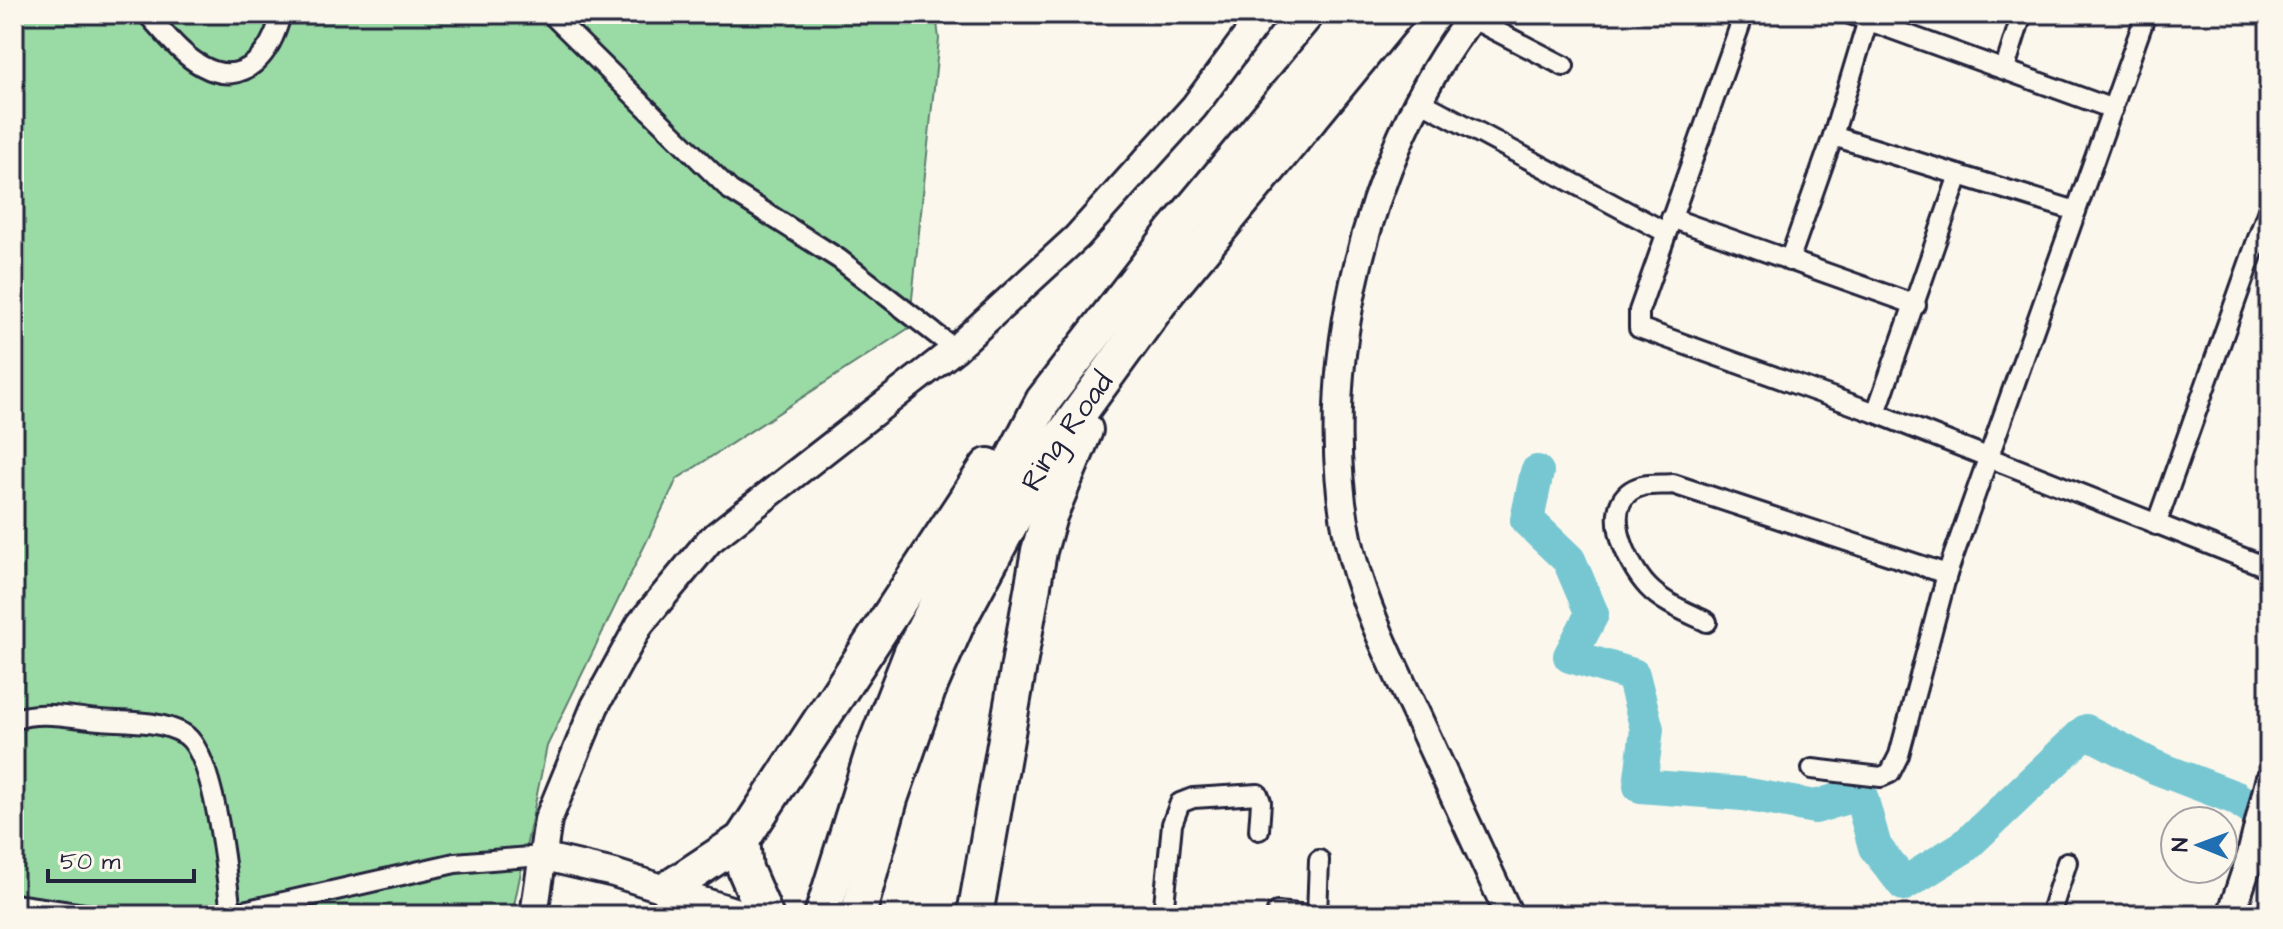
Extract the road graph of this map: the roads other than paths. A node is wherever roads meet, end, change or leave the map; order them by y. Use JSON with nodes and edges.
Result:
{"nodes":[{"id":1,"x":147,"y":14,"type":"edge"},
{"id":2,"x":281,"y":14,"type":"edge"},
{"id":3,"x":551,"y":14,"type":"edge"},
{"id":4,"x":1263,"y":14,"type":"edge"},
{"id":5,"x":1354,"y":14,"type":"edge"},
{"id":6,"x":1396,"y":14,"type":"edge"},
{"id":7,"x":1743,"y":14,"type":"edge"},
{"id":8,"x":1850,"y":14,"type":"edge"},
{"id":9,"x":2022,"y":14,"type":"edge"},
{"id":10,"x":2146,"y":14,"type":"edge"},
{"id":11,"x":1472,"y":16,"type":"edge"},
{"id":12,"x":1868,"y":20,"type":"junction"},
{"id":13,"x":1564,"y":66,"type":"dead end"},
{"id":14,"x":2005,"y":68,"type":"junction"},
{"id":15,"x":1418,"y":100,"type":"junction"},
{"id":16,"x":2113,"y":109,"type":"junction"},
{"id":17,"x":1833,"y":136,"type":"junction"},
{"id":18,"x":1959,"y":175,"type":"junction"},
{"id":19,"x":2269,"y":207,"type":"edge"},
{"id":20,"x":2076,"y":211,"type":"junction"},
{"id":21,"x":1668,"y":225,"type":"junction"},
{"id":22,"x":1789,"y":261,"type":"junction"},
{"id":23,"x":1916,"y":305,"type":"junction"},
{"id":24,"x":955,"y":349,"type":"junction"},
{"id":25,"x":1124,"y":355,"type":"junction"},
{"id":26,"x":1043,"y":401,"type":"junction"},
{"id":27,"x":1876,"y":413,"type":"junction"},
{"id":28,"x":1989,"y":457,"type":"junction"},
{"id":29,"x":2156,"y":525,"type":"junction"},
{"id":30,"x":2269,"y":568,"type":"edge"},
{"id":31,"x":1947,"y":574,"type":"junction"},
{"id":32,"x":1707,"y":622,"type":"dead end"},
{"id":33,"x":14,"y":720,"type":"edge"},
{"id":34,"x":1812,"y":769,"type":"dead end"},
{"id":35,"x":2268,"y":783,"type":"edge"},
{"id":36,"x":1259,"y":830,"type":"dead end"},
{"id":37,"x":742,"y":840,"type":"junction"},
{"id":38,"x":541,"y":856,"type":"junction"},
{"id":39,"x":1319,"y":860,"type":"dead end"},
{"id":40,"x":2067,"y":862,"type":"dead end"},
{"id":41,"x":676,"y":902,"type":"edge"},
{"id":42,"x":14,"y":904,"type":"edge"},
{"id":43,"x":1277,"y":912,"type":"dead end"},
{"id":44,"x":230,"y":914,"type":"edge"},
{"id":45,"x":91,"y":915,"type":"edge"},
{"id":46,"x":534,"y":915,"type":"edge"},
{"id":47,"x":746,"y":915,"type":"edge"},
{"id":48,"x":765,"y":915,"type":"edge"},
{"id":49,"x":822,"y":915,"type":"edge"},
{"id":50,"x":858,"y":915,"type":"edge"},
{"id":51,"x":975,"y":915,"type":"edge"},
{"id":52,"x":1163,"y":915,"type":"edge"},
{"id":53,"x":1310,"y":915,"type":"edge"},
{"id":54,"x":1317,"y":915,"type":"edge"},
{"id":55,"x":1509,"y":915,"type":"edge"},
{"id":56,"x":2050,"y":915,"type":"edge"},
{"id":57,"x":2231,"y":915,"type":"edge"}],
"edges":[{"from":1,"to":2,"type":"street"},
{"from":3,"to":24,"type":"street"},
{"from":4,"to":24,"type":"street"},
{"from":5,"to":26,"type":"highway","name":"Ring Road"},
{"from":6,"to":25,"type":"highway","name":"Ring Road"},
{"from":7,"to":21,"type":"street"},
{"from":8,"to":12,"type":"street"},
{"from":9,"to":14,"type":"street"},
{"from":10,"to":16,"type":"street"},
{"from":11,"to":13,"type":"street"},
{"from":11,"to":15,"type":"street"},
{"from":12,"to":14,"type":"street"},
{"from":12,"to":17,"type":"street"},
{"from":14,"to":16,"type":"street"},
{"from":15,"to":21,"type":"street"},
{"from":15,"to":55,"type":"street"},
{"from":16,"to":20,"type":"street"},
{"from":17,"to":18,"type":"street"},
{"from":17,"to":22,"type":"street"},
{"from":18,"to":20,"type":"street"},
{"from":18,"to":23,"type":"street"},
{"from":19,"to":29,"type":"street"},
{"from":20,"to":28,"type":"street"},
{"from":21,"to":22,"type":"street"},
{"from":21,"to":27,"type":"street"},
{"from":22,"to":23,"type":"street"},
{"from":23,"to":27,"type":"street"},
{"from":24,"to":38,"type":"street"},
{"from":25,"to":50,"type":"highway","name":"Ring Road"},
{"from":25,"to":51,"type":"highway"},
{"from":26,"to":37,"type":"highway"},
{"from":26,"to":49,"type":"highway","name":"Ring Road"},
{"from":27,"to":28,"type":"street"},
{"from":28,"to":29,"type":"street"},
{"from":28,"to":31,"type":"street"},
{"from":29,"to":30,"type":"street"},
{"from":31,"to":32,"type":"street"},
{"from":31,"to":34,"type":"street"},
{"from":33,"to":44,"type":"street"},
{"from":35,"to":57,"type":"street"},
{"from":36,"to":52,"type":"street"},
{"from":37,"to":41,"type":"highway"},
{"from":37,"to":48,"type":"highway"},
{"from":38,"to":41,"type":"street"},
{"from":38,"to":44,"type":"street"},
{"from":38,"to":46,"type":"street"},
{"from":39,"to":54,"type":"street"},
{"from":40,"to":56,"type":"street"},
{"from":41,"to":47,"type":"street"},
{"from":42,"to":45,"type":"street"},
{"from":43,"to":53,"type":"street"}]}
